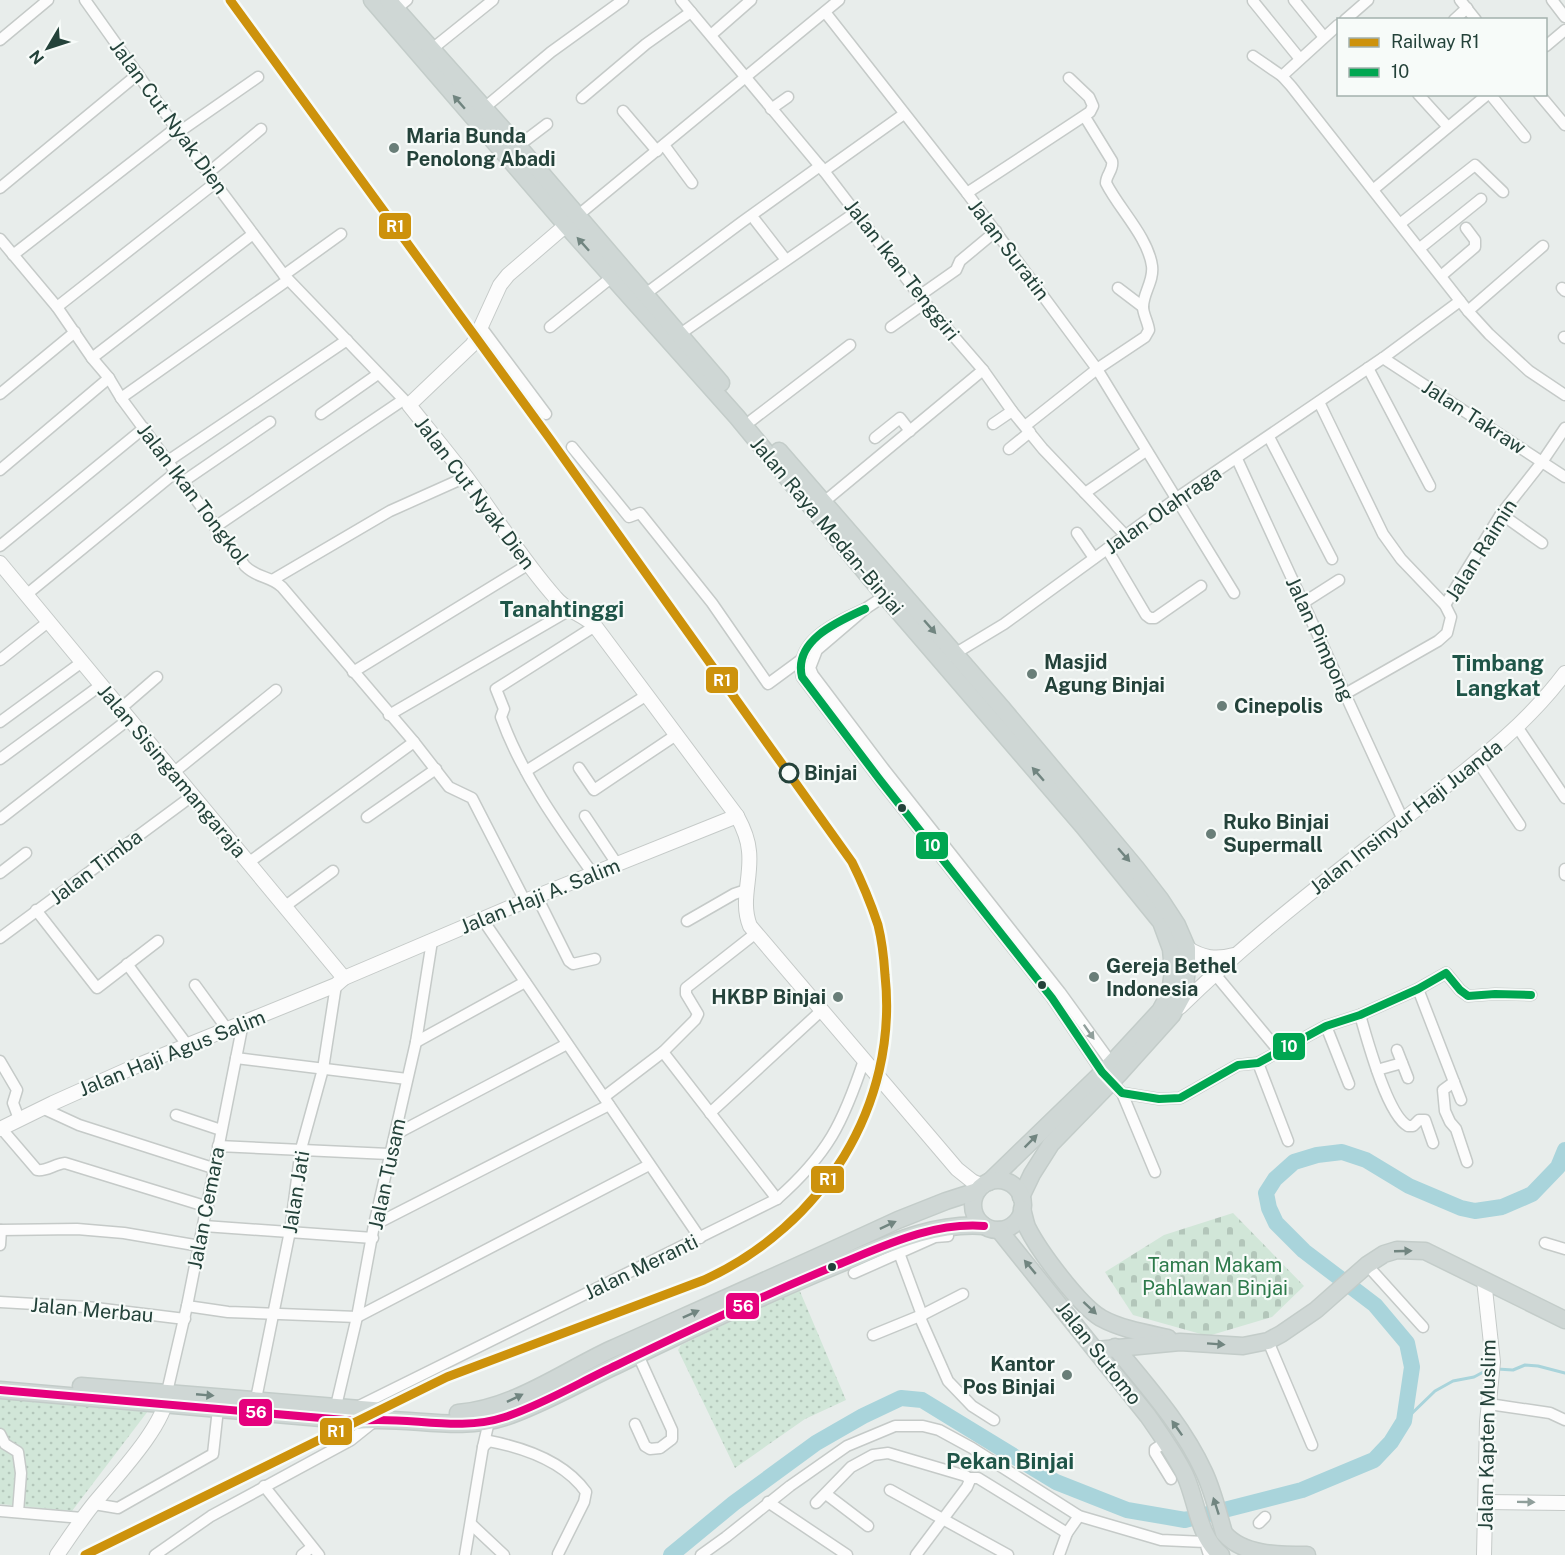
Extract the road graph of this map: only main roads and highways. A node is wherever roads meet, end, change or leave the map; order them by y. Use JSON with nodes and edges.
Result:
{"nodes":[{"id":1,"x":372,"y":0,"type":"edge"},
{"id":2,"x":397,"y":3,"type":"edge"},
{"id":3,"x":571,"y":221,"type":"junction"},
{"id":4,"x":819,"y":506,"type":"junction"},
{"id":5,"x":1081,"y":814,"type":"junction"},
{"id":6,"x":1113,"y":1077,"type":"junction"},
{"id":7,"x":983,"y":1186,"type":"junction"},
{"id":8,"x":1022,"y":1203,"type":"junction"},
{"id":9,"x":992,"y":1228,"type":"junction"},
{"id":10,"x":854,"y":1257,"type":"junction"},
{"id":11,"x":1070,"y":1288,"type":"junction"},
{"id":12,"x":1057,"y":1300,"type":"junction"},
{"id":13,"x":1565,"y":1320,"type":"edge"},
{"id":14,"x":1180,"y":1342,"type":"junction"},
{"id":15,"x":1115,"y":1347,"type":"junction"},
{"id":16,"x":1098,"y":1350,"type":"junction"},
{"id":17,"x":0,"y":1381,"type":"edge"},
{"id":18,"x":0,"y":1390,"type":"edge"},
{"id":19,"x":167,"y":1398,"type":"junction"},
{"id":20,"x":1146,"y":1399,"type":"junction"},
{"id":21,"x":490,"y":1415,"type":"junction"},
{"id":22,"x":1205,"y":1474,"type":"junction"},
{"id":23,"x":1181,"y":1480,"type":"junction"},
{"id":24,"x":1221,"y":1555,"type":"edge"},
{"id":25,"x":1307,"y":1555,"type":"edge"}],
"edges":[{"from":3,"to":1,"type":"main road","name":"Jalan Raya Medan-Binjai","one_way":true},
{"from":2,"to":3,"type":"main road","name":"Jalan Raya Medan-Binjai"},
{"from":4,"to":3,"type":"main road","name":"Jalan Raya Medan-Binjai","one_way":true},
{"from":3,"to":4,"type":"main road","name":"Jalan Raya Medan-Binjai"},
{"from":4,"to":5,"type":"main road","name":"Jalan Raya Medan-Binjai"},
{"from":5,"to":6,"type":"main road","name":"Jalan Raya Medan-Binjai"},
{"from":5,"to":6,"type":"main road","name":"Jalan Raya Medan-Binjai","one_way":true},
{"from":7,"to":6,"type":"main road","one_way":true},
{"from":6,"to":8,"type":"main road"},
{"from":7,"to":8,"type":"main road"},
{"from":7,"to":9,"type":"main road"},
{"from":10,"to":7,"type":"main road","one_way":true},
{"from":8,"to":9,"type":"main road"},
{"from":8,"to":11,"type":"main road","name":"Jalan Sutomo"},
{"from":9,"to":10,"type":"main road"},
{"from":12,"to":9,"type":"main road","name":"Jalan Sutomo","one_way":true},
{"from":21,"to":10,"type":"main road","one_way":true},
{"from":10,"to":21,"type":"main road"},
{"from":11,"to":12,"type":"main road"},
{"from":11,"to":14,"type":"main road","name":"Jalan Sutomo","one_way":true},
{"from":12,"to":16,"type":"main road","name":"Jalan Sutomo"},
{"from":14,"to":13,"type":"main road","one_way":true},
{"from":14,"to":15,"type":"main road"},
{"from":15,"to":16,"type":"main road"},
{"from":15,"to":20,"type":"main road","name":"Jalan Sutomo"},
{"from":16,"to":20,"type":"main road","name":"Jalan Sutomo"},
{"from":17,"to":19,"type":"main road"},
{"from":18,"to":19,"type":"main road"},
{"from":19,"to":21,"type":"main road","one_way":true},
{"from":19,"to":21,"type":"main road"},
{"from":22,"to":20,"type":"main road","name":"Jalan Sutomo","one_way":true},
{"from":20,"to":23,"type":"main road","name":"Jalan Sutomo"},
{"from":22,"to":23,"type":"main road"},
{"from":25,"to":22,"type":"main road","name":"Jalan Sutomo","one_way":true},
{"from":23,"to":24,"type":"main road","name":"Jalan Sutomo"}]}
